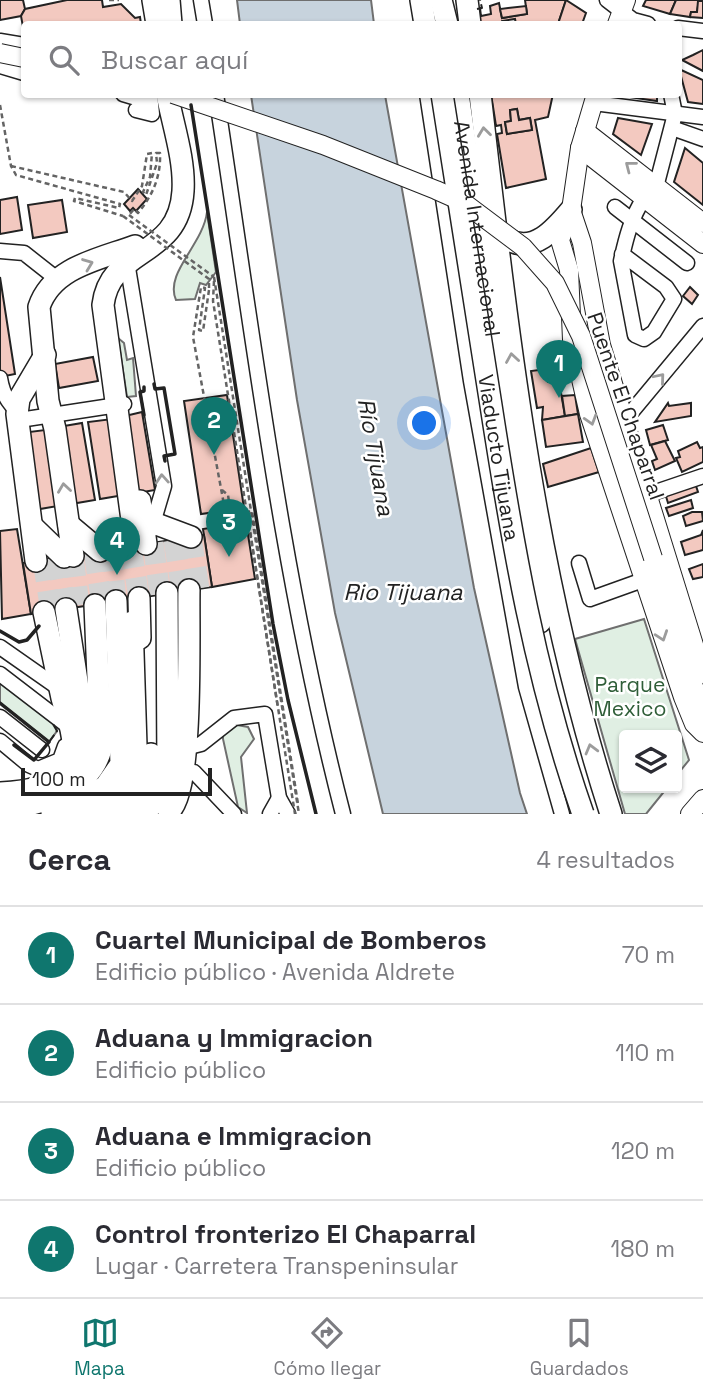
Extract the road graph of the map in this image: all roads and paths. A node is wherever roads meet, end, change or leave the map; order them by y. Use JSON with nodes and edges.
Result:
{"nodes":[{"id":1,"x":109,"y":0,"type":"edge"},
{"id":2,"x":120,"y":0,"type":"edge"},
{"id":3,"x":153,"y":0,"type":"edge"},
{"id":4,"x":169,"y":0,"type":"edge"},
{"id":5,"x":201,"y":0,"type":"edge"},
{"id":6,"x":467,"y":0,"type":"edge"},
{"id":7,"x":427,"y":4,"type":"edge"},
{"id":8,"x":618,"y":9,"type":"edge"},
{"id":9,"x":156,"y":21,"type":"edge"},
{"id":10,"x":171,"y":21,"type":"edge"},
{"id":11,"x":204,"y":21,"type":"edge"},
{"id":12,"x":418,"y":21,"type":"edge"},
{"id":13,"x":444,"y":21,"type":"edge"},
{"id":14,"x":470,"y":21,"type":"edge"},
{"id":15,"x":637,"y":21,"type":"edge"},
{"id":16,"x":682,"y":28,"type":"edge"},
{"id":17,"x":703,"y":31,"type":"edge"},
{"id":18,"x":0,"y":41,"type":"edge"},
{"id":19,"x":21,"y":44,"type":"edge"},
{"id":20,"x":0,"y":53,"type":"edge"},
{"id":21,"x":21,"y":57,"type":"edge"},
{"id":22,"x":0,"y":66,"type":"edge"},
{"id":23,"x":21,"y":72,"type":"edge"},
{"id":24,"x":185,"y":98,"type":"edge"},
{"id":25,"x":217,"y":98,"type":"edge"},
{"id":26,"x":428,"y":98,"type":"edge"},
{"id":27,"x":436,"y":98,"type":"edge"},
{"id":28,"x":443,"y":98,"type":"edge"},
{"id":29,"x":459,"y":98,"type":"edge"},
{"id":30,"x":480,"y":98,"type":"edge"},
{"id":31,"x":671,"y":98,"type":"edge"},
{"id":32,"x":595,"y":99,"type":"edge"},
{"id":33,"x":155,"y":101,"type":"edge"},
{"id":34,"x":0,"y":105,"type":"edge"},
{"id":35,"x":136,"y":110,"type":"dead end"},
{"id":36,"x":703,"y":117,"type":"edge"},
{"id":37,"x":673,"y":121,"type":"junction"},
{"id":38,"x":703,"y":139,"type":"edge"},
{"id":39,"x":582,"y":140,"type":"junction"},
{"id":40,"x":10,"y":166,"type":"junction"},
{"id":41,"x":653,"y":198,"type":"junction"},
{"id":42,"x":615,"y":207,"type":"dead end"},
{"id":43,"x":571,"y":210,"type":"junction"},
{"id":44,"x":703,"y":223,"type":"edge"},
{"id":45,"x":634,"y":227,"type":"junction"},
{"id":46,"x":169,"y":231,"type":"junction"},
{"id":47,"x":496,"y":231,"type":"junction"},
{"id":48,"x":703,"y":244,"type":"edge"},
{"id":49,"x":0,"y":251,"type":"edge"},
{"id":50,"x":622,"y":254,"type":"junction"},
{"id":51,"x":127,"y":262,"type":"junction"},
{"id":52,"x":687,"y":263,"type":"dead end"},
{"id":53,"x":214,"y":277,"type":"junction"},
{"id":54,"x":57,"y":279,"type":"junction"},
{"id":55,"x":703,"y":326,"type":"edge"},
{"id":56,"x":45,"y":355,"type":"junction"},
{"id":57,"x":0,"y":378,"type":"edge"},
{"id":58,"x":121,"y":405,"type":"junction"},
{"id":59,"x":17,"y":411,"type":"junction"},
{"id":60,"x":52,"y":415,"type":"junction"},
{"id":61,"x":624,"y":421,"type":"junction"},
{"id":62,"x":600,"y":449,"type":"junction"},
{"id":63,"x":703,"y":476,"type":"edge"},
{"id":64,"x":222,"y":490,"type":"junction"},
{"id":65,"x":647,"y":495,"type":"junction"},
{"id":66,"x":253,"y":511,"type":"junction"},
{"id":67,"x":122,"y":543,"type":"junction"},
{"id":68,"x":579,"y":563,"type":"dead end"},
{"id":69,"x":643,"y":580,"type":"junction"},
{"id":70,"x":120,"y":601,"type":"junction"},
{"id":71,"x":0,"y":647,"type":"edge"},
{"id":72,"x":0,"y":674,"type":"edge"},
{"id":73,"x":703,"y":674,"type":"edge"},
{"id":74,"x":57,"y":686,"type":"junction"},
{"id":75,"x":276,"y":693,"type":"junction"},
{"id":76,"x":703,"y":715,"type":"edge"},
{"id":77,"x":0,"y":717,"type":"edge"},
{"id":78,"x":703,"y":733,"type":"edge"},
{"id":79,"x":0,"y":741,"type":"edge"},
{"id":80,"x":43,"y":750,"type":"dead end"},
{"id":81,"x":130,"y":764,"type":"edge"},
{"id":82,"x":194,"y":772,"type":"junction"},
{"id":83,"x":0,"y":793,"type":"edge"},
{"id":84,"x":279,"y":798,"type":"junction"},
{"id":85,"x":703,"y":799,"type":"edge"},
{"id":86,"x":0,"y":801,"type":"edge"},
{"id":87,"x":0,"y":809,"type":"edge"},
{"id":88,"x":21,"y":814,"type":"edge"},
{"id":89,"x":47,"y":814,"type":"edge"},
{"id":90,"x":65,"y":814,"type":"edge"},
{"id":91,"x":82,"y":814,"type":"edge"},
{"id":92,"x":99,"y":814,"type":"edge"},
{"id":93,"x":116,"y":814,"type":"edge"},
{"id":94,"x":137,"y":814,"type":"edge"},
{"id":95,"x":234,"y":814,"type":"edge"},
{"id":96,"x":270,"y":814,"type":"edge"},
{"id":97,"x":288,"y":814,"type":"edge"},
{"id":98,"x":296,"y":814,"type":"edge"},
{"id":99,"x":343,"y":814,"type":"edge"},
{"id":100,"x":562,"y":814,"type":"edge"},
{"id":101,"x":573,"y":814,"type":"edge"},
{"id":102,"x":583,"y":814,"type":"edge"},
{"id":103,"x":591,"y":814,"type":"edge"},
{"id":104,"x":611,"y":814,"type":"edge"},
{"id":105,"x":690,"y":814,"type":"edge"}],
"edges":[{"from":1,"to":2,"type":"path"},
{"from":3,"to":9,"type":"highway"},
{"from":4,"to":10,"type":"highway"},
{"from":5,"to":11,"type":"street"},
{"from":6,"to":14,"type":"highway"},
{"from":7,"to":12,"type":"street"},
{"from":7,"to":13,"type":"highway"},
{"from":8,"to":15,"type":"street"},
{"from":16,"to":17,"type":"street"},
{"from":18,"to":19,"type":"street"},
{"from":20,"to":21,"type":"main road","bridge":true},
{"from":22,"to":23,"type":"street"},
{"from":24,"to":76,"type":"main road","name":"Puente El Chaparral","bridge":true},
{"from":25,"to":99,"type":"street"},
{"from":26,"to":100,"type":"street"},
{"from":27,"to":101,"type":"highway","name":"Viaducto Tijuana"},
{"from":28,"to":102,"type":"highway","name":"Viaducto Tijuana","bridge":true},
{"from":29,"to":103,"type":"highway","name":"Avenida Internacional"},
{"from":47,"to":30,"type":"highway","name":"Avenida Internacional","one_way":true},
{"from":31,"to":37,"type":"street"},
{"from":32,"to":37,"type":"street"},
{"from":32,"to":39,"type":"main road"},
{"from":33,"to":35,"type":"street"},
{"from":33,"to":46,"type":"highway"},
{"from":34,"to":40,"type":"path"},
{"from":36,"to":37,"type":"street"},
{"from":37,"to":38,"type":"street"},
{"from":37,"to":41,"type":"street"},
{"from":39,"to":41,"type":"main road"},
{"from":39,"to":43,"type":"main road"},
{"from":40,"to":53,"type":"path","bridge":true},
{"from":40,"to":64,"type":"path","bridge":true},
{"from":41,"to":44,"type":"main road"},
{"from":41,"to":45,"type":"street"},
{"from":41,"to":48,"type":"main road"},
{"from":42,"to":45,"type":"street"},
{"from":43,"to":47,"type":"highway"},
{"from":43,"to":61,"type":"main road"},
{"from":43,"to":62,"type":"main road","one_way":true},
{"from":45,"to":50,"type":"street"},
{"from":45,"to":52,"type":"street"},
{"from":46,"to":51,"type":"highway"},
{"from":54,"to":46,"type":"highway","one_way":true},
{"from":104,"to":47,"type":"highway","name":"Avenida Internacional","one_way":true},
{"from":49,"to":54,"type":"street"},
{"from":50,"to":50,"type":"street"},
{"from":51,"to":58,"type":"highway"},
{"from":67,"to":51,"type":"street","one_way":true},
{"from":53,"to":66,"type":"path","bridge":true},
{"from":53,"to":75,"type":"path","bridge":true},
{"from":54,"to":56,"type":"highway"},
{"from":61,"to":55,"type":"street","one_way":true},
{"from":56,"to":59,"type":"highway"},
{"from":56,"to":60,"type":"highway"},
{"from":57,"to":59,"type":"street"},
{"from":58,"to":60,"type":"street"},
{"from":58,"to":67,"type":"highway"},
{"from":59,"to":60,"type":"street"},
{"from":59,"to":67,"type":"highway"},
{"from":67,"to":60,"type":"highway","one_way":true},
{"from":61,"to":62,"type":"street"},
{"from":61,"to":65,"type":"main road"},
{"from":62,"to":69,"type":"main road"},
{"from":63,"to":65,"type":"street"},
{"from":64,"to":66,"type":"path"},
{"from":64,"to":75,"type":"path"},
{"from":65,"to":73,"type":"main road"},
{"from":66,"to":98,"type":"path","bridge":true},
{"from":68,"to":69,"type":"street"},
{"from":69,"to":78,"type":"main road","one_way":true},
{"from":70,"to":74,"type":"highway"},
{"from":70,"to":81,"type":"highway"},
{"from":70,"to":81,"type":"highway"},
{"from":70,"to":81,"type":"highway"},
{"from":70,"to":81,"type":"highway"},
{"from":70,"to":81,"type":"highway"},
{"from":70,"to":81,"type":"highway"},
{"from":71,"to":74,"type":"street"},
{"from":72,"to":81,"type":"street"},
{"from":74,"to":81,"type":"highway"},
{"from":75,"to":98,"type":"path","bridge":true},
{"from":77,"to":80,"type":"street"},
{"from":79,"to":81,"type":"street"},
{"from":81,"to":82,"type":"highway"},
{"from":81,"to":82,"type":"highway"},
{"from":81,"to":83,"type":"highway"},
{"from":81,"to":84,"type":"street"},
{"from":81,"to":86,"type":"highway"},
{"from":81,"to":87,"type":"highway"},
{"from":81,"to":88,"type":"highway"},
{"from":81,"to":89,"type":"highway"},
{"from":81,"to":90,"type":"highway"},
{"from":81,"to":91,"type":"highway"},
{"from":81,"to":92,"type":"highway"},
{"from":81,"to":93,"type":"highway"},
{"from":81,"to":94,"type":"highway"},
{"from":82,"to":95,"type":"street"},
{"from":84,"to":96,"type":"street"},
{"from":84,"to":97,"type":"street"},
{"from":85,"to":105,"type":"main road"}]}
